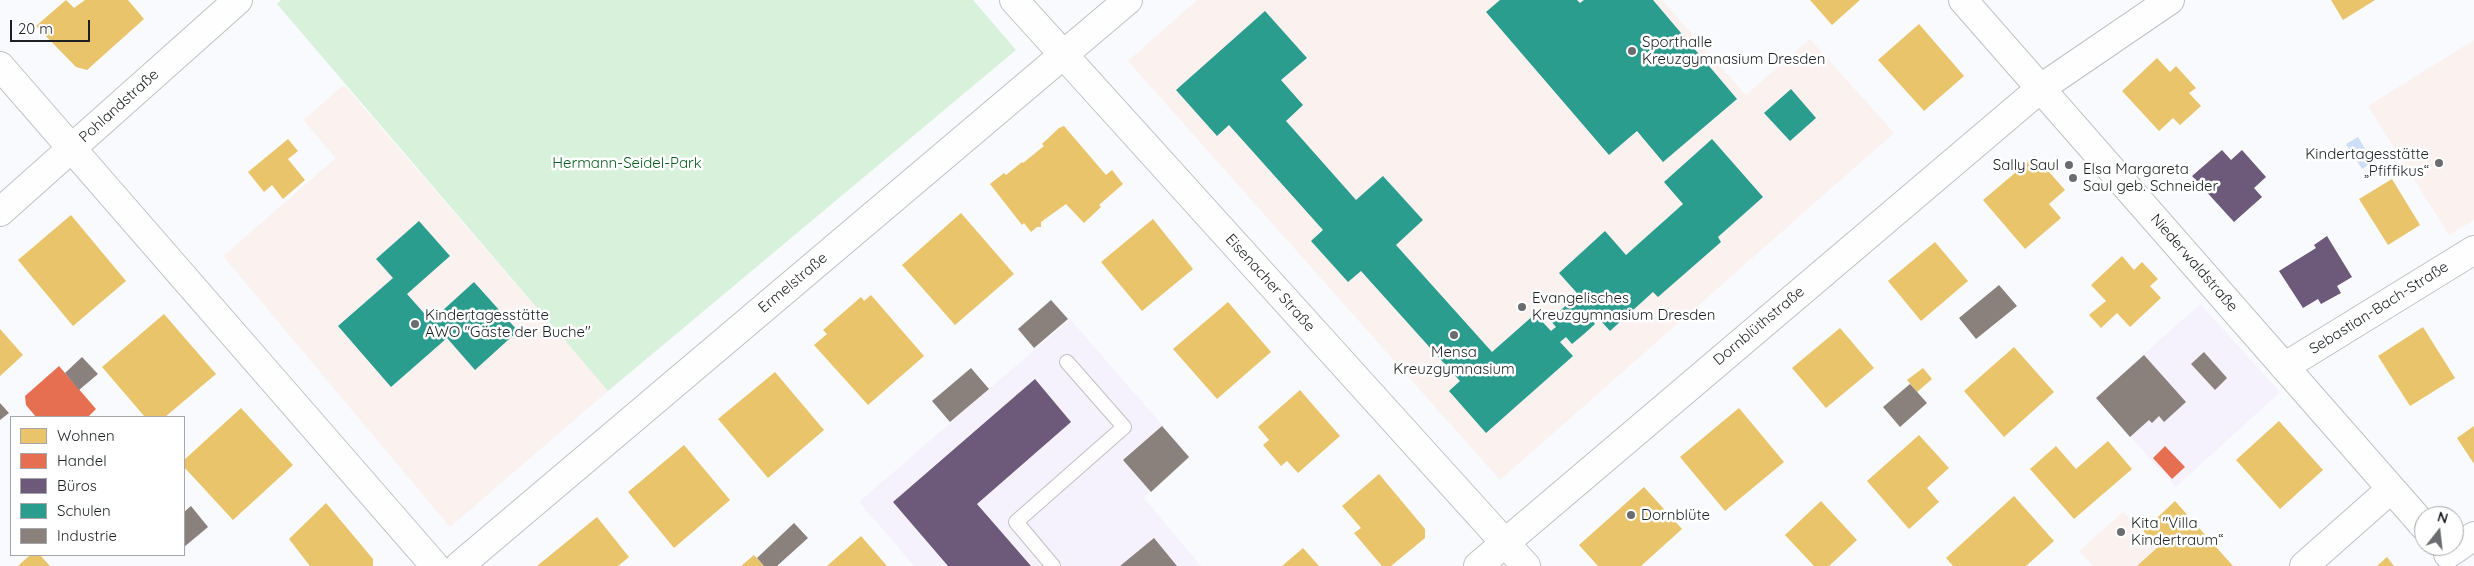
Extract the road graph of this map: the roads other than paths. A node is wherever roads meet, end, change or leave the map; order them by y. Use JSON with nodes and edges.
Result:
{"nodes":[{"id":1,"x":238,"y":0,"type":"edge"},
{"id":2,"x":1014,"y":0,"type":"edge"},
{"id":3,"x":1128,"y":0,"type":"edge"},
{"id":4,"x":1963,"y":0,"type":"edge"},
{"id":5,"x":2170,"y":0,"type":"edge"},
{"id":6,"x":1062,"y":54,"type":"junction"},
{"id":7,"x":0,"y":66,"type":"edge"},
{"id":8,"x":2041,"y":88,"type":"junction"},
{"id":9,"x":72,"y":149,"type":"junction"},
{"id":10,"x":0,"y":212,"type":"edge"},
{"id":11,"x":2474,"y":250,"type":"edge"},
{"id":12,"x":1067,"y":362,"type":"dead end"},
{"id":13,"x":2284,"y":367,"type":"junction"},
{"id":14,"x":2392,"y":489,"type":"junction"},
{"id":15,"x":2414,"y":514,"type":"edge"},
{"id":16,"x":2474,"y":536,"type":"edge"},
{"id":17,"x":1505,"y":543,"type":"junction"},
{"id":18,"x":2464,"y":544,"type":"edge"},
{"id":19,"x":435,"y":566,"type":"edge"},
{"id":20,"x":459,"y":566,"type":"edge"},
{"id":21,"x":1053,"y":566,"type":"edge"},
{"id":22,"x":1478,"y":566,"type":"edge"},
{"id":23,"x":1526,"y":566,"type":"edge"},
{"id":24,"x":2304,"y":566,"type":"edge"}],
"edges":[{"from":1,"to":9,"type":"street","name":"Pohlandstraße"},
{"from":2,"to":6,"type":"street","name":"Eisenacher Straße"},
{"from":3,"to":6,"type":"street","name":"Ermelstraße"},
{"from":4,"to":8,"type":"street","name":"Niederwaldstraße"},
{"from":5,"to":8,"type":"street","name":"Dornblüthstraße"},
{"from":6,"to":17,"type":"street","name":"Eisenacher Straße"},
{"from":6,"to":20,"type":"street","name":"Ermelstraße"},
{"from":7,"to":9,"type":"street"},
{"from":8,"to":13,"type":"street","name":"Niederwaldstraße"},
{"from":8,"to":17,"type":"street","name":"Dornblüthstraße"},
{"from":9,"to":10,"type":"street","name":"Pohlandstraße"},
{"from":9,"to":19,"type":"street"},
{"from":11,"to":13,"type":"street","name":"Sebastian-Bach-Straße"},
{"from":12,"to":21,"type":"lane"},
{"from":13,"to":14,"type":"street","name":"Niederwaldstraße"},
{"from":14,"to":15,"type":"street","name":"Niederwaldstraße"},
{"from":14,"to":24,"type":"street"},
{"from":16,"to":18,"type":"street"},
{"from":17,"to":22,"type":"street","name":"Dornblüthstraße"},
{"from":17,"to":23,"type":"street","name":"Eisenacher Straße"}]}
